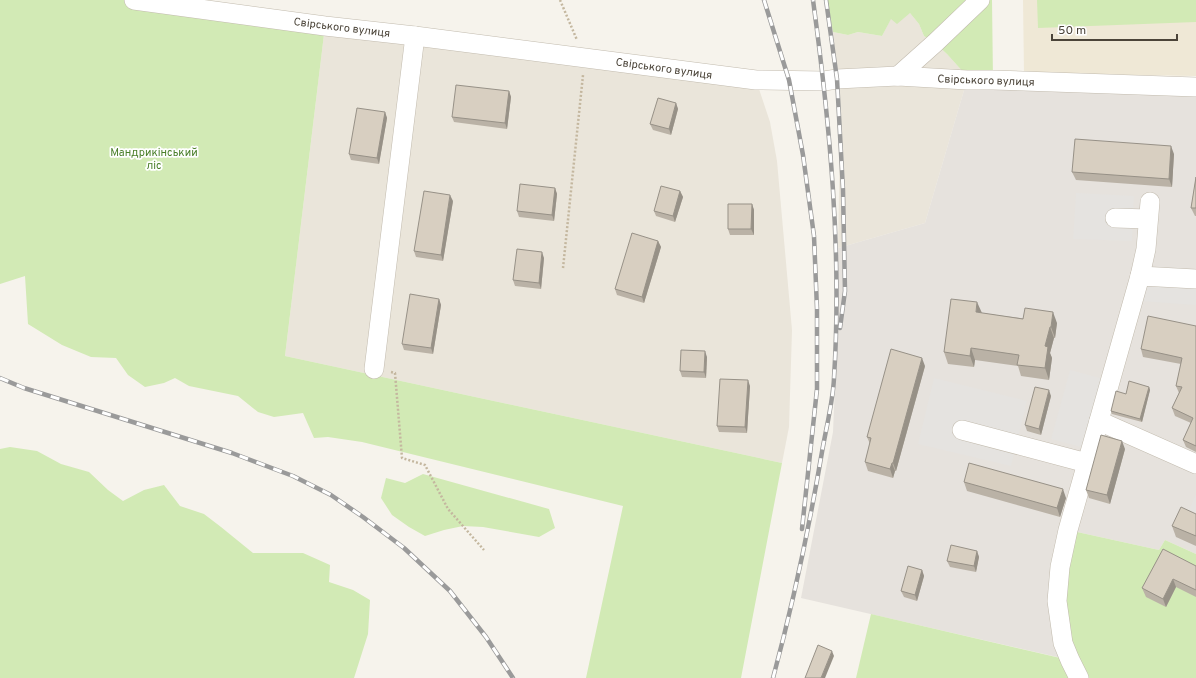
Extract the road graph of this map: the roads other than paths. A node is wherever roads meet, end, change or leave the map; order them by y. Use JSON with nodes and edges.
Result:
{"nodes":[{"id":1,"x":134,"y":0,"type":"edge"},
{"id":2,"x":980,"y":0,"type":"edge"},
{"id":3,"x":415,"y":36,"type":"junction"},
{"id":4,"x":898,"y":76,"type":"junction"},
{"id":5,"x":1196,"y":87,"type":"edge"},
{"id":6,"x":1115,"y":218,"type":"dead end"},
{"id":7,"x":1140,"y":276,"type":"junction"},
{"id":8,"x":1196,"y":279,"type":"edge"},
{"id":9,"x":374,"y":369,"type":"road end"},
{"id":10,"x":1099,"y":421,"type":"junction"},
{"id":11,"x":962,"y":430,"type":"dead end"},
{"id":12,"x":1087,"y":463,"type":"junction"},
{"id":13,"x":1196,"y":464,"type":"edge"},
{"id":14,"x":1079,"y":678,"type":"edge"}],
"edges":[{"from":1,"to":3,"type":"street","name":"Свірського вулиця"},
{"from":2,"to":4,"type":"street"},
{"from":3,"to":4,"type":"street","name":"Свірського вулиця"},
{"from":3,"to":9,"type":"street"},
{"from":4,"to":5,"type":"street","name":"Свірського вулиця"},
{"from":6,"to":7,"type":"street"},
{"from":7,"to":8,"type":"street"},
{"from":7,"to":10,"type":"street"},
{"from":10,"to":12,"type":"street"},
{"from":10,"to":13,"type":"street"},
{"from":11,"to":12,"type":"street"},
{"from":12,"to":14,"type":"street"}]}
